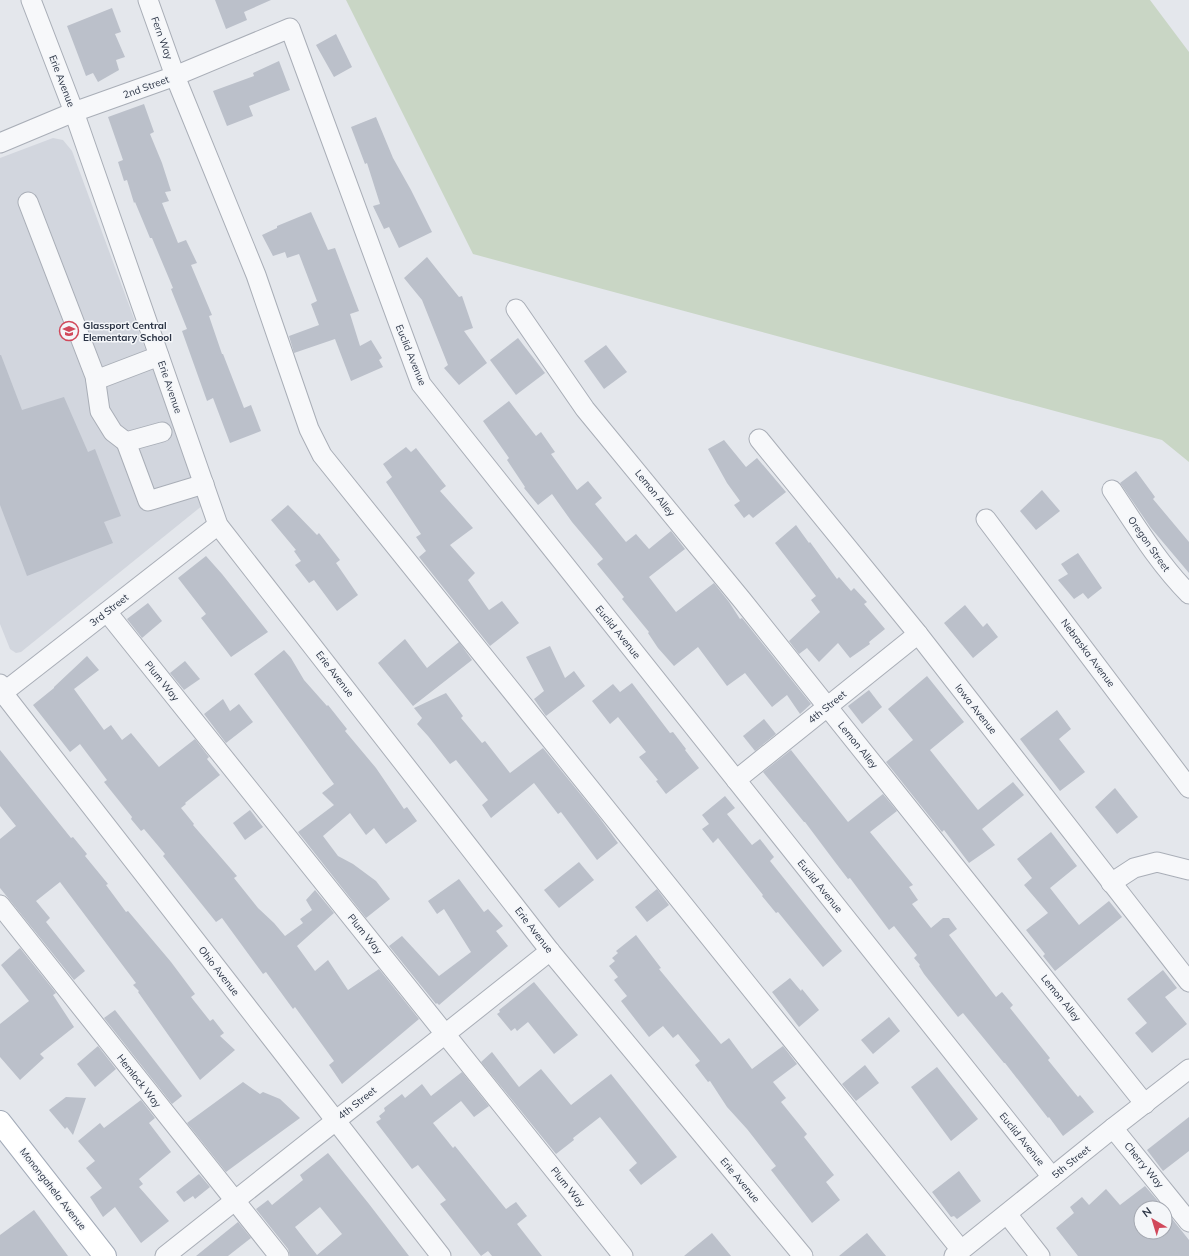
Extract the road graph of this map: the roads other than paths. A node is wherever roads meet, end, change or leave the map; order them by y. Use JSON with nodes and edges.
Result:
{"nodes":[{"id":1,"x":31,"y":0,"type":"edge"},
{"id":2,"x":148,"y":0,"type":"edge"},
{"id":3,"x":290,"y":28,"type":"joint"},
{"id":4,"x":175,"y":76,"type":"junction"},
{"id":5,"x":74,"y":112,"type":"junction"},
{"id":6,"x":0,"y":143,"type":"edge"},
{"id":7,"x":28,"y":202,"type":"dead end"},
{"id":8,"x":516,"y":309,"type":"dead end"},
{"id":9,"x":159,"y":356,"type":"junction"},
{"id":10,"x":96,"y":380,"type":"junction"},
{"id":11,"x":162,"y":432,"type":"dead end"},
{"id":12,"x":760,"y":439,"type":"dead end"},
{"id":13,"x":126,"y":442,"type":"junction"},
{"id":14,"x":204,"y":484,"type":"junction"},
{"id":15,"x":1112,"y":490,"type":"dead end"},
{"id":16,"x":986,"y":518,"type":"dead end"},
{"id":17,"x":218,"y":525,"type":"junction"},
{"id":18,"x":1189,"y":594,"type":"edge"},
{"id":19,"x":107,"y":612,"type":"junction"},
{"id":20,"x":918,"y":634,"type":"junction"},
{"id":21,"x":1,"y":691,"type":"edge"},
{"id":22,"x":827,"y":706,"type":"junction"},
{"id":23,"x":736,"y":780,"type":"junction"},
{"id":24,"x":1189,"y":788,"type":"edge"},
{"id":25,"x":1189,"y":870,"type":"edge"},
{"id":26,"x":1111,"y":883,"type":"junction"},
{"id":27,"x":0,"y":905,"type":"edge"},
{"id":28,"x":550,"y":951,"type":"junction"},
{"id":29,"x":1189,"y":982,"type":"edge"},
{"id":30,"x":445,"y":1034,"type":"junction"},
{"id":31,"x":1189,"y":1069,"type":"edge"},
{"id":32,"x":1145,"y":1104,"type":"junction"},
{"id":33,"x":335,"y":1121,"type":"junction"},
{"id":34,"x":2,"y":1127,"type":"edge"},
{"id":35,"x":1114,"y":1128,"type":"junction"},
{"id":36,"x":1052,"y":1177,"type":"junction"},
{"id":37,"x":234,"y":1200,"type":"junction"},
{"id":38,"x":1007,"y":1214,"type":"junction"},
{"id":39,"x":1189,"y":1222,"type":"edge"},
{"id":40,"x":958,"y":1253,"type":"edge"},
{"id":41,"x":105,"y":1256,"type":"edge"},
{"id":42,"x":165,"y":1256,"type":"edge"},
{"id":43,"x":279,"y":1256,"type":"edge"},
{"id":44,"x":441,"y":1256,"type":"edge"},
{"id":45,"x":623,"y":1256,"type":"edge"},
{"id":46,"x":803,"y":1256,"type":"edge"},
{"id":47,"x":1040,"y":1256,"type":"edge"}],
"edges":[{"from":1,"to":5,"type":"street","name":"Erie Avenue"},
{"from":2,"to":4,"type":"street","name":"Fern Way"},
{"from":3,"to":4,"type":"street","name":"2nd Street"},
{"from":3,"to":23,"type":"street","name":"Euclid Avenue"},
{"from":4,"to":5,"type":"street","name":"2nd Street"},
{"from":4,"to":40,"type":"street","name":"Fern Way"},
{"from":5,"to":6,"type":"street","name":"2nd Street"},
{"from":5,"to":9,"type":"street","name":"Erie Avenue"},
{"from":7,"to":10,"type":"street"},
{"from":8,"to":22,"type":"street","name":"Lemon Alley"},
{"from":9,"to":10,"type":"street"},
{"from":9,"to":14,"type":"street","name":"Erie Avenue"},
{"from":10,"to":13,"type":"street"},
{"from":11,"to":13,"type":"street"},
{"from":12,"to":20,"type":"street","name":"Iowa Avenue"},
{"from":13,"to":14,"type":"street"},
{"from":14,"to":17,"type":"street","name":"Erie Avenue"},
{"from":15,"to":18,"type":"street","name":"Oregon Street"},
{"from":16,"to":24,"type":"street","name":"Nebraska Avenue"},
{"from":17,"to":19,"type":"street","name":"3rd Street"},
{"from":17,"to":28,"type":"street","name":"Erie Avenue"},
{"from":19,"to":21,"type":"street","name":"3rd Street"},
{"from":19,"to":30,"type":"street","name":"Plum Way"},
{"from":20,"to":22,"type":"street","name":"4th Street"},
{"from":20,"to":26,"type":"street","name":"Iowa Avenue"},
{"from":21,"to":33,"type":"street","name":"Ohio Avenue"},
{"from":22,"to":23,"type":"street","name":"4th Street"},
{"from":22,"to":32,"type":"street","name":"Lemon Alley"},
{"from":23,"to":36,"type":"street","name":"Euclid Avenue"},
{"from":25,"to":26,"type":"street"},
{"from":26,"to":29,"type":"street","name":"Iowa Avenue"},
{"from":27,"to":37,"type":"street","name":"Hemlock Way"},
{"from":28,"to":30,"type":"street","name":"4th Street"},
{"from":28,"to":46,"type":"street","name":"Erie Avenue"},
{"from":30,"to":33,"type":"street","name":"4th Street"},
{"from":30,"to":45,"type":"street","name":"Plum Way"},
{"from":31,"to":32,"type":"street","name":"5th Street"},
{"from":32,"to":35,"type":"street","name":"5th Street"},
{"from":33,"to":37,"type":"street","name":"4th Street"},
{"from":33,"to":44,"type":"street","name":"Ohio Avenue"},
{"from":34,"to":41,"type":"main road","name":"Monongahela Avenue"},
{"from":35,"to":36,"type":"street","name":"5th Street"},
{"from":35,"to":39,"type":"street","name":"Cherry Way"},
{"from":36,"to":38,"type":"street","name":"5th Street"},
{"from":37,"to":42,"type":"street","name":"4th Street"},
{"from":37,"to":43,"type":"street","name":"Hemlock Way"},
{"from":38,"to":40,"type":"street","name":"5th Street"},
{"from":38,"to":47,"type":"street"}]}
